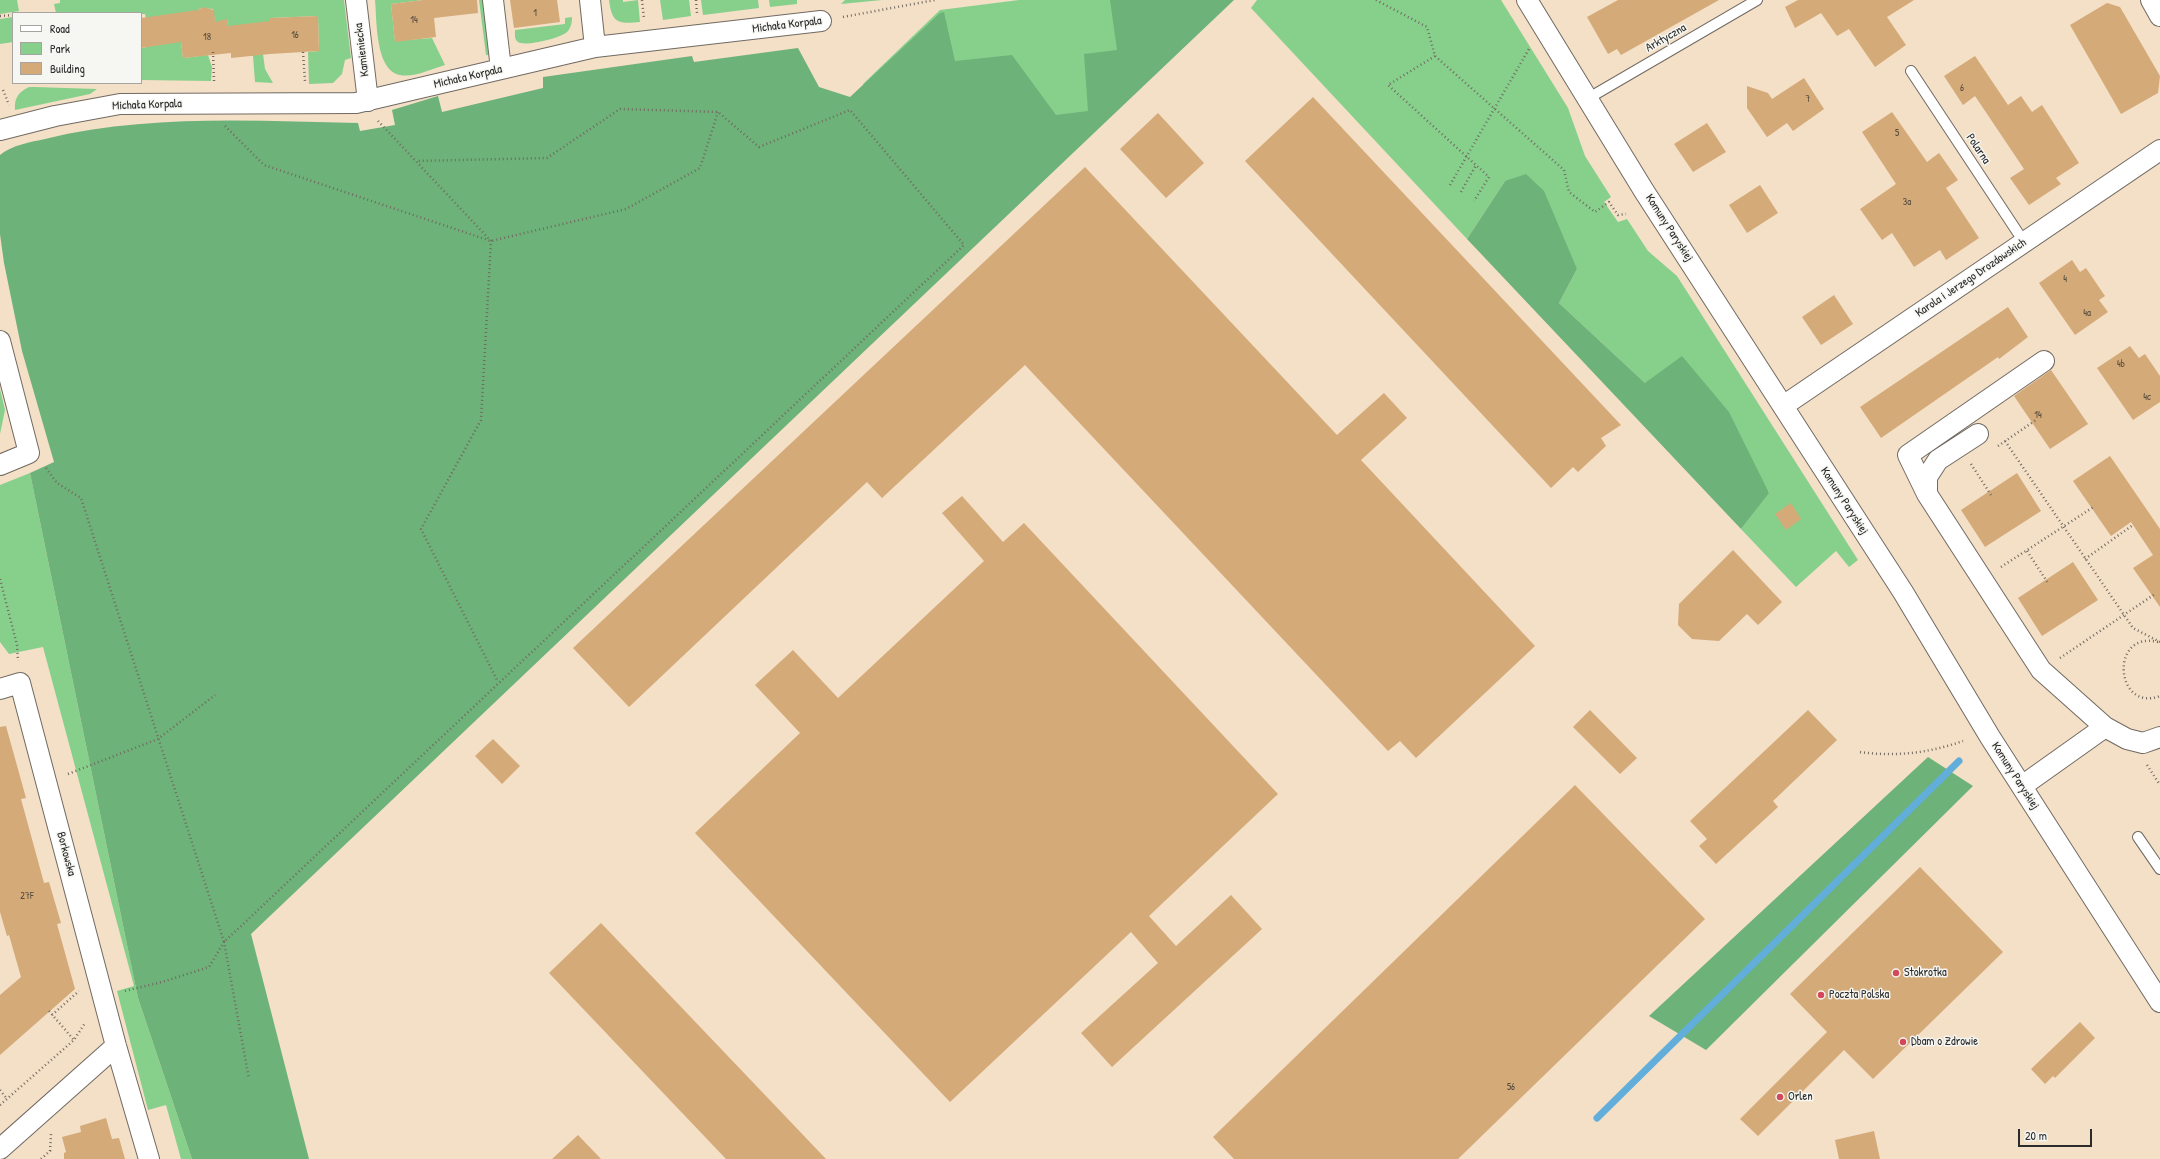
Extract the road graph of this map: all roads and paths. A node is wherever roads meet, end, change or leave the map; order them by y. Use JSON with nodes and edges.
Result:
{"nodes":[{"id":1,"x":356,"y":0,"type":"edge"},
{"id":2,"x":493,"y":0,"type":"edge"},
{"id":3,"x":590,"y":0,"type":"edge"},
{"id":4,"x":642,"y":0,"type":"edge"},
{"id":5,"x":696,"y":0,"type":"edge"},
{"id":6,"x":935,"y":0,"type":"edge"},
{"id":7,"x":1376,"y":0,"type":"edge"},
{"id":8,"x":1527,"y":0,"type":"edge"},
{"id":9,"x":1757,"y":0,"type":"edge"},
{"id":10,"x":2151,"y":0,"type":"edge"},
{"id":11,"x":12,"y":15,"type":"edge"},
{"id":12,"x":0,"y":16,"type":"edge"},
{"id":13,"x":697,"y":16,"type":"dead end"},
{"id":14,"x":2160,"y":16,"type":"edge"},
{"id":15,"x":821,"y":21,"type":"joint"},
{"id":16,"x":644,"y":22,"type":"dead end"},
{"id":17,"x":1533,"y":42,"type":"dead end"},
{"id":18,"x":595,"y":46,"type":"junction"},
{"id":19,"x":213,"y":52,"type":"dead end"},
{"id":20,"x":303,"y":52,"type":"dead end"},
{"id":21,"x":1435,"y":56,"type":"junction"},
{"id":22,"x":501,"y":69,"type":"junction"},
{"id":23,"x":1911,"y":71,"type":"dead end"},
{"id":24,"x":214,"y":86,"type":"dead end"},
{"id":25,"x":305,"y":87,"type":"dead end"},
{"id":26,"x":1587,"y":99,"type":"junction"},
{"id":27,"x":1494,"y":108,"type":"junction"},
{"id":28,"x":372,"y":110,"type":"junction"},
{"id":29,"x":718,"y":112,"type":"junction"},
{"id":30,"x":222,"y":123,"type":"dead end"},
{"id":31,"x":0,"y":130,"type":"edge"},
{"id":32,"x":2160,"y":150,"type":"edge"},
{"id":33,"x":1466,"y":156,"type":"junction"},
{"id":34,"x":417,"y":161,"type":"junction"},
{"id":35,"x":1476,"y":165,"type":"junction"},
{"id":36,"x":1450,"y":185,"type":"dead end"},
{"id":37,"x":1461,"y":192,"type":"dead end"},
{"id":38,"x":1474,"y":201,"type":"dead end"},
{"id":39,"x":1626,"y":214,"type":"dead end"},
{"id":40,"x":491,"y":241,"type":"junction"},
{"id":41,"x":2024,"y":242,"type":"junction"},
{"id":42,"x":0,"y":341,"type":"edge"},
{"id":43,"x":2044,"y":361,"type":"dead end"},
{"id":44,"x":1782,"y":406,"type":"junction"},
{"id":45,"x":1978,"y":434,"type":"dead end"},
{"id":46,"x":2005,"y":441,"type":"dead end"},
{"id":47,"x":43,"y":463,"type":"dead end"},
{"id":48,"x":1971,"y":464,"type":"dead end"},
{"id":49,"x":0,"y":465,"type":"edge"},
{"id":50,"x":1927,"y":494,"type":"junction"},
{"id":51,"x":1991,"y":495,"type":"dead end"},
{"id":52,"x":2095,"y":506,"type":"dead end"},
{"id":53,"x":2133,"y":525,"type":"dead end"},
{"id":54,"x":2064,"y":528,"type":"junction"},
{"id":55,"x":2027,"y":551,"type":"junction"},
{"id":56,"x":2085,"y":559,"type":"junction"},
{"id":57,"x":1981,"y":579,"type":"junction"},
{"id":58,"x":0,"y":580,"type":"edge"},
{"id":59,"x":2048,"y":583,"type":"dead end"},
{"id":60,"x":2155,"y":594,"type":"dead end"},
{"id":61,"x":2124,"y":615,"type":"junction"},
{"id":62,"x":2160,"y":642,"type":"edge"},
{"id":63,"x":2041,"y":670,"type":"junction"},
{"id":64,"x":498,"y":682,"type":"junction"},
{"id":65,"x":20,"y":683,"type":"junction"},
{"id":66,"x":0,"y":689,"type":"edge"},
{"id":67,"x":215,"y":695,"type":"dead end"},
{"id":68,"x":2160,"y":696,"type":"edge"},
{"id":69,"x":2105,"y":727,"type":"junction"},
{"id":70,"x":2160,"y":737,"type":"edge"},
{"id":71,"x":158,"y":739,"type":"junction"},
{"id":72,"x":1963,"y":741,"type":"dead end"},
{"id":73,"x":1860,"y":752,"type":"dead end"},
{"id":74,"x":46,"y":782,"type":"junction"},
{"id":75,"x":2022,"y":786,"type":"junction"},
{"id":76,"x":2138,"y":837,"type":"dead end"},
{"id":77,"x":2160,"y":869,"type":"edge"},
{"id":78,"x":224,"y":942,"type":"junction"},
{"id":79,"x":79,"y":985,"type":"dead end"},
{"id":80,"x":103,"y":996,"type":"junction"},
{"id":81,"x":2160,"y":1002,"type":"edge"},
{"id":82,"x":49,"y":1011,"type":"dead end"},
{"id":83,"x":52,"y":1015,"type":"junction"},
{"id":84,"x":87,"y":1018,"type":"dead end"},
{"id":85,"x":74,"y":1040,"type":"junction"},
{"id":86,"x":116,"y":1046,"type":"junction"},
{"id":87,"x":250,"y":1079,"type":"dead end"},
{"id":88,"x":0,"y":1090,"type":"edge"},
{"id":89,"x":7,"y":1099,"type":"junction"},
{"id":90,"x":0,"y":1105,"type":"edge"},
{"id":91,"x":51,"y":1128,"type":"dead end"},
{"id":92,"x":0,"y":1149,"type":"edge"},
{"id":93,"x":41,"y":1159,"type":"edge"},
{"id":94,"x":149,"y":1159,"type":"edge"}],
"edges":[{"from":1,"to":28,"type":"street","name":"Kamieniecka"},
{"from":2,"to":22,"type":"street"},
{"from":3,"to":18,"type":"street"},
{"from":4,"to":16,"type":"path"},
{"from":5,"to":13,"type":"path"},
{"from":6,"to":15,"type":"path","name":"Michała Korpala"},
{"from":7,"to":21,"type":"path"},
{"from":8,"to":26,"type":"street","name":"Komuny Paryskiej"},
{"from":9,"to":26,"type":"lane","name":"Arktyczna"},
{"from":10,"to":14,"type":"street"},
{"from":11,"to":12,"type":"path"},
{"from":15,"to":18,"type":"street","name":"Michała Korpala"},
{"from":17,"to":27,"type":"path"},
{"from":18,"to":22,"type":"street","name":"Michała Korpala"},
{"from":19,"to":24,"type":"path"},
{"from":20,"to":25,"type":"path"},
{"from":21,"to":27,"type":"path"},
{"from":21,"to":33,"type":"path"},
{"from":22,"to":28,"type":"street","name":"Michała Korpala"},
{"from":23,"to":41,"type":"lane","name":"Polarna"},
{"from":26,"to":44,"type":"street","name":"Komuny Paryskiej"},
{"from":27,"to":33,"type":"path"},
{"from":27,"to":39,"type":"path"},
{"from":28,"to":31,"type":"street","name":"Michała Korpala"},
{"from":28,"to":34,"type":"path"},
{"from":29,"to":34,"type":"path"},
{"from":29,"to":40,"type":"path"},
{"from":29,"to":64,"type":"path"},
{"from":30,"to":40,"type":"path"},
{"from":32,"to":41,"type":"street","name":"Karola i Jerzego Drozdowskich"},
{"from":33,"to":35,"type":"path"},
{"from":33,"to":36,"type":"path"},
{"from":34,"to":40,"type":"path"},
{"from":35,"to":37,"type":"path"},
{"from":35,"to":38,"type":"path"},
{"from":40,"to":64,"type":"path"},
{"from":41,"to":44,"type":"street","name":"Karola i Jerzego Drozdowskich"},
{"from":42,"to":49,"type":"street"},
{"from":43,"to":50,"type":"street"},
{"from":44,"to":75,"type":"street","name":"Komuny Paryskiej"},
{"from":45,"to":50,"type":"street"},
{"from":46,"to":54,"type":"path"},
{"from":47,"to":71,"type":"path"},
{"from":48,"to":51,"type":"path"},
{"from":50,"to":57,"type":"street"},
{"from":52,"to":54,"type":"path"},
{"from":53,"to":56,"type":"path"},
{"from":54,"to":55,"type":"path"},
{"from":54,"to":56,"type":"path"},
{"from":55,"to":57,"type":"path"},
{"from":55,"to":59,"type":"path"},
{"from":56,"to":61,"type":"path"},
{"from":57,"to":63,"type":"street"},
{"from":58,"to":65,"type":"path"},
{"from":60,"to":61,"type":"path"},
{"from":61,"to":62,"type":"path"},
{"from":61,"to":63,"type":"path"},
{"from":62,"to":68,"type":"path"},
{"from":63,"to":69,"type":"street"},
{"from":64,"to":78,"type":"path"},
{"from":65,"to":66,"type":"street"},
{"from":65,"to":74,"type":"street","name":"Borkowska"},
{"from":67,"to":71,"type":"path"},
{"from":69,"to":70,"type":"street"},
{"from":69,"to":75,"type":"street"},
{"from":71,"to":74,"type":"path"},
{"from":71,"to":78,"type":"path"},
{"from":72,"to":73,"type":"path"},
{"from":74,"to":80,"type":"street","name":"Borkowska"},
{"from":75,"to":81,"type":"street","name":"Komuny Paryskiej"},
{"from":76,"to":77,"type":"lane"},
{"from":78,"to":80,"type":"path"},
{"from":78,"to":87,"type":"path"},
{"from":79,"to":83,"type":"path"},
{"from":80,"to":86,"type":"street","name":"Borkowska"},
{"from":82,"to":83,"type":"path"},
{"from":83,"to":85,"type":"path"},
{"from":84,"to":85,"type":"path"},
{"from":85,"to":89,"type":"path"},
{"from":86,"to":92,"type":"street"},
{"from":86,"to":94,"type":"street","name":"Borkowska"},
{"from":88,"to":89,"type":"path"},
{"from":89,"to":90,"type":"path"},
{"from":91,"to":93,"type":"path"}]}
